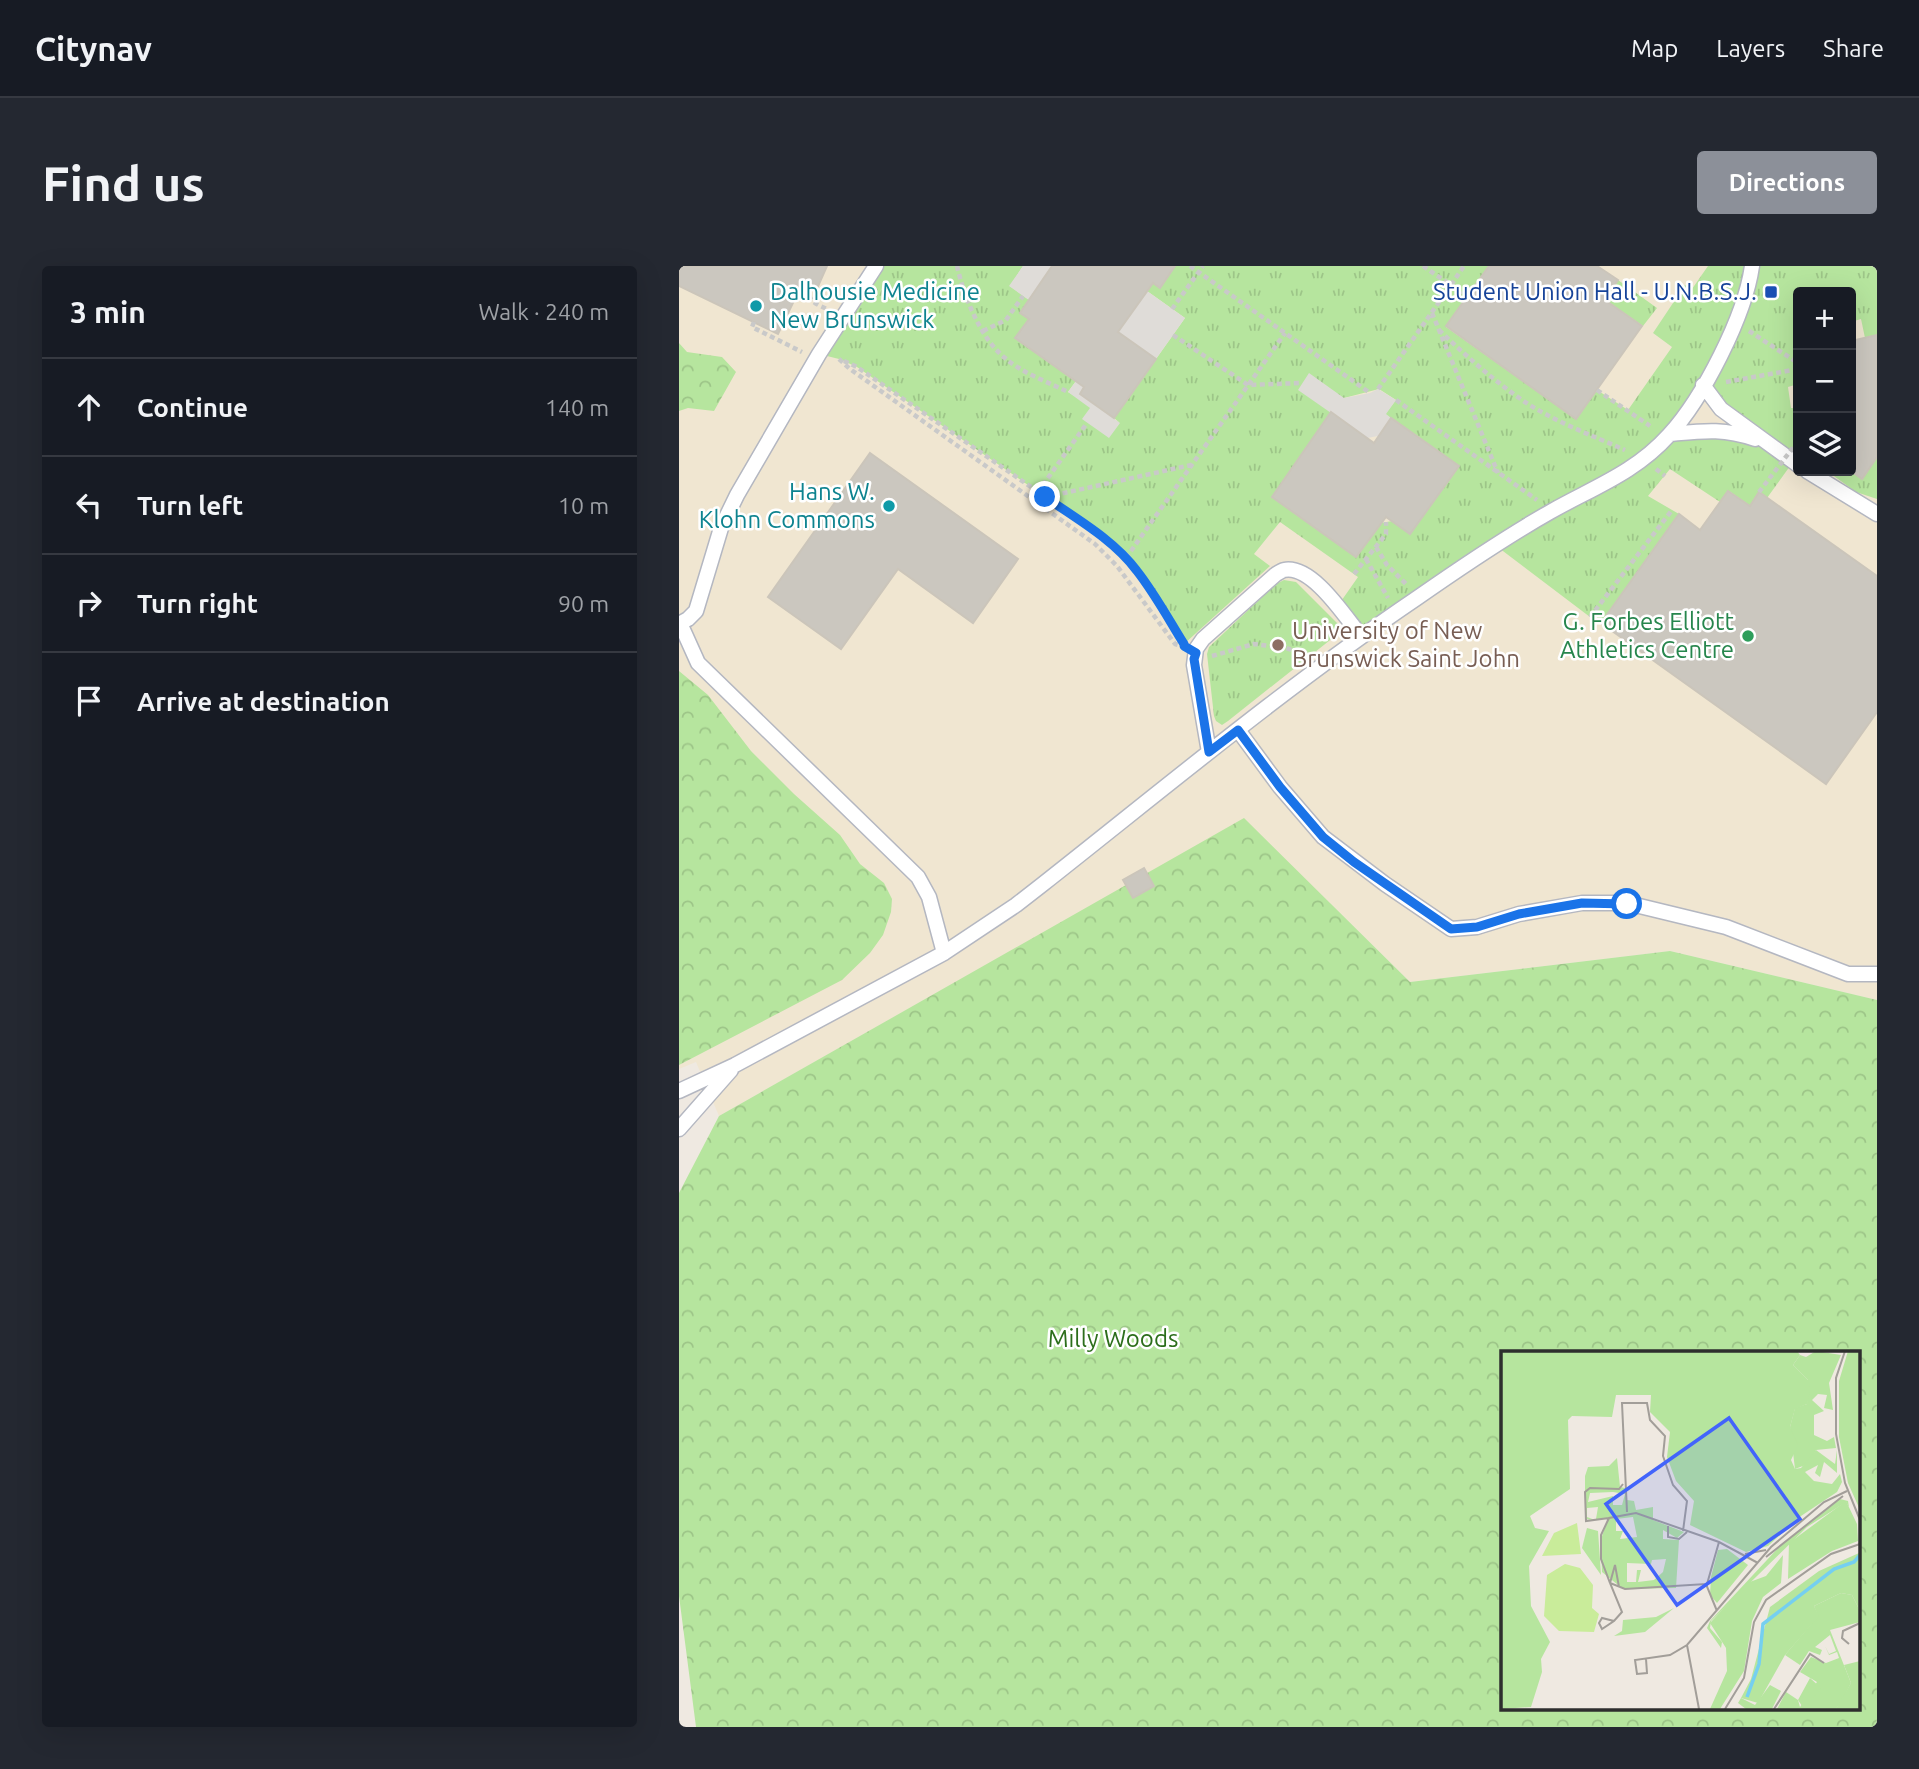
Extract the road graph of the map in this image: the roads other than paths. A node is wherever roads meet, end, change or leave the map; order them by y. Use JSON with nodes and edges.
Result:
{"nodes":[{"id":1,"x":876,"y":266,"type":"edge"},
{"id":2,"x":1752,"y":266,"type":"edge"},
{"id":3,"x":1703,"y":385,"type":"junction"},
{"id":4,"x":1670,"y":434,"type":"junction"},
{"id":5,"x":1767,"y":443,"type":"junction"},
{"id":6,"x":1793,"y":461,"type":"edge"},
{"id":7,"x":1815,"y":476,"type":"edge"},
{"id":8,"x":1877,"y":514,"type":"edge"},
{"id":9,"x":680,"y":623,"type":"edge"},
{"id":10,"x":1361,"y":636,"type":"junction"},
{"id":11,"x":1238,"y":730,"type":"junction"},
{"id":12,"x":1209,"y":752,"type":"junction"},
{"id":13,"x":944,"y":953,"type":"junction"},
{"id":14,"x":1877,"y":974,"type":"edge"},
{"id":15,"x":735,"y":1065,"type":"junction"},
{"id":16,"x":679,"y":1091,"type":"edge"},
{"id":17,"x":679,"y":1129,"type":"edge"}],
"edges":[{"from":1,"to":9,"type":"lane"},
{"from":2,"to":3,"type":"lane"},
{"from":3,"to":4,"type":"lane"},
{"from":3,"to":5,"type":"lane"},
{"from":4,"to":5,"type":"lane"},
{"from":4,"to":10,"type":"lane"},
{"from":5,"to":6,"type":"lane"},
{"from":7,"to":8,"type":"lane"},
{"from":9,"to":13,"type":"lane"},
{"from":10,"to":11,"type":"lane"},
{"from":10,"to":12,"type":"lane"},
{"from":11,"to":12,"type":"lane"},
{"from":11,"to":14,"type":"lane"},
{"from":12,"to":13,"type":"lane"},
{"from":13,"to":15,"type":"lane"},
{"from":15,"to":16,"type":"lane"},
{"from":15,"to":17,"type":"lane"}]}
